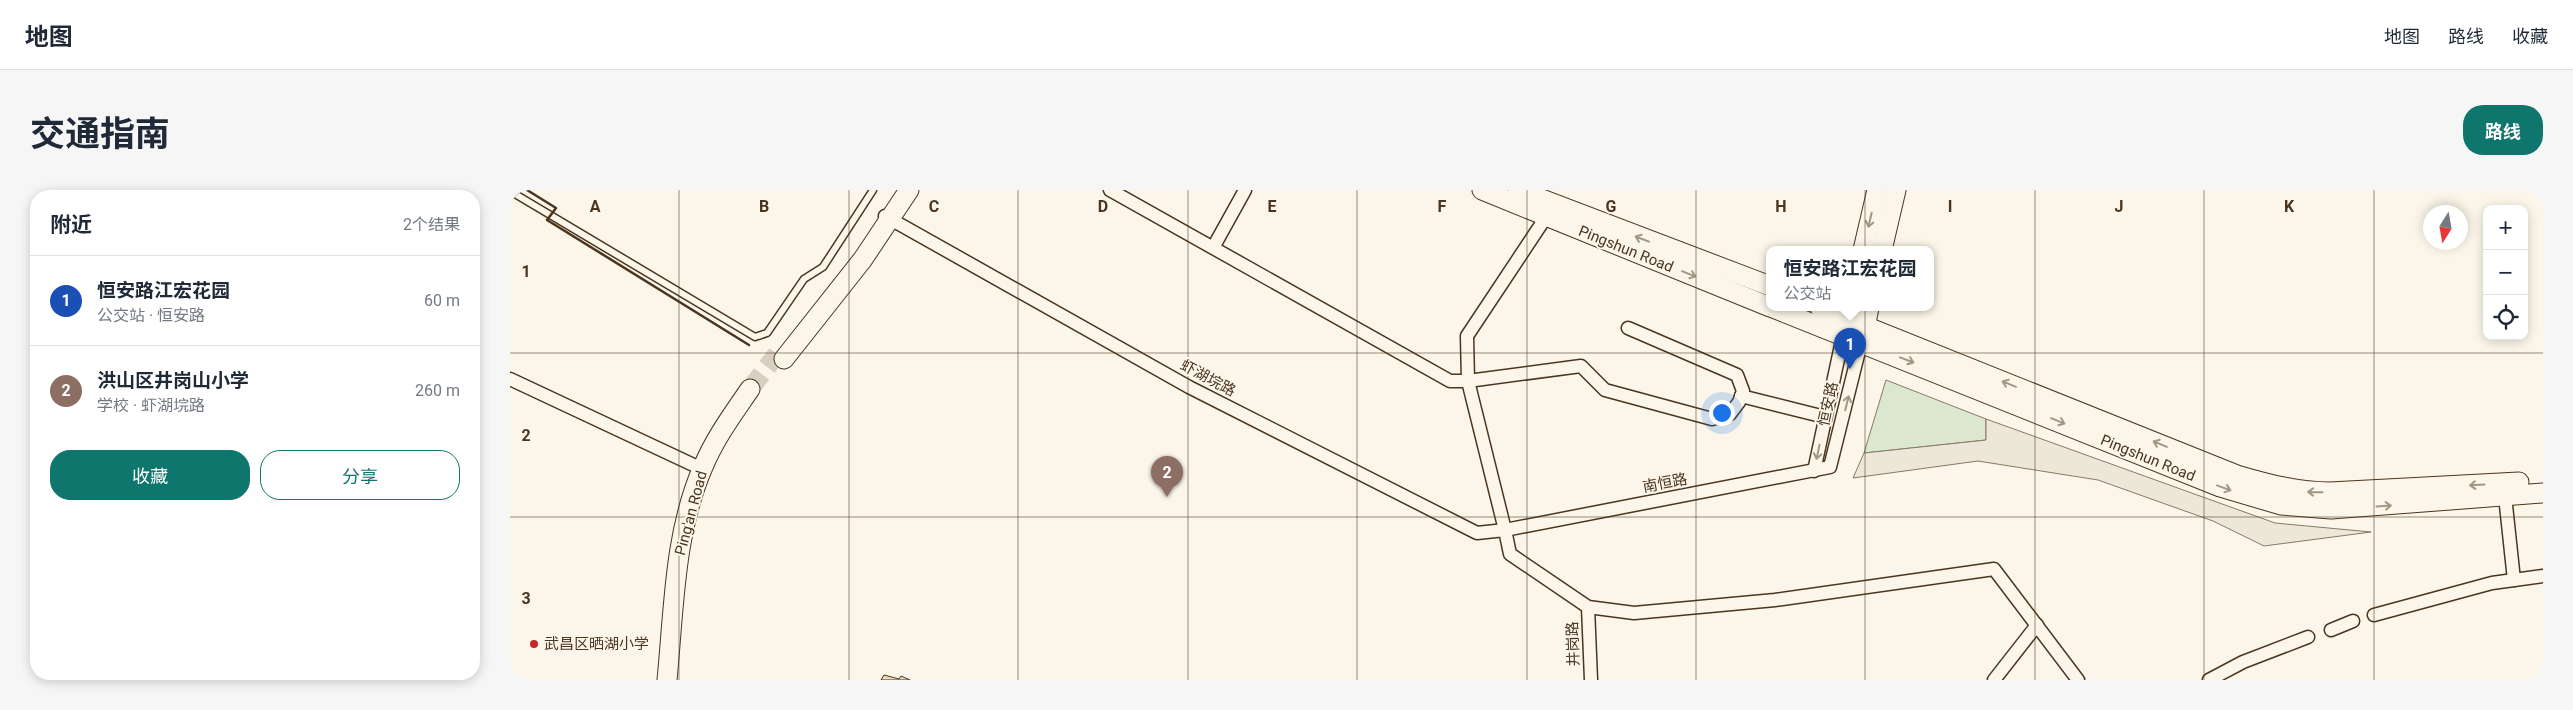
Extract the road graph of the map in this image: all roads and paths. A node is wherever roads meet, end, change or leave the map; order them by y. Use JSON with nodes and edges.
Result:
{"nodes":[{"id":1,"x":873,"y":190,"type":"edge"},
{"id":2,"x":898,"y":190,"type":"edge"},
{"id":3,"x":909,"y":190,"type":"edge"},
{"id":4,"x":1110,"y":190,"type":"edge"},
{"id":5,"x":1245,"y":190,"type":"edge"},
{"id":6,"x":1482,"y":190,"type":"edge"},
{"id":7,"x":1518,"y":190,"type":"edge"},
{"id":8,"x":1876,"y":190,"type":"edge"},
{"id":9,"x":1896,"y":190,"type":"edge"},
{"id":10,"x":510,"y":191,"type":"edge"},
{"id":11,"x":887,"y":217,"type":"junction"},
{"id":12,"x":1546,"y":217,"type":"junction"},
{"id":13,"x":1214,"y":246,"type":"junction"},
{"id":14,"x":1864,"y":246,"type":"edge"},
{"id":15,"x":1883,"y":246,"type":"edge"},
{"id":16,"x":1766,"y":284,"type":"edge"},
{"id":17,"x":1766,"y":305,"type":"edge"},
{"id":18,"x":1793,"y":311,"type":"edge"},
{"id":19,"x":1826,"y":311,"type":"edge"},
{"id":20,"x":1868,"y":311,"type":"edge"},
{"id":21,"x":1847,"y":321,"type":"edge"},
{"id":22,"x":1628,"y":328,"type":"dead end"},
{"id":23,"x":1863,"y":334,"type":"junction"},
{"id":24,"x":781,"y":357,"type":"tunnel mouth"},
{"id":25,"x":510,"y":379,"type":"edge"},
{"id":26,"x":1468,"y":381,"type":"junction"},
{"id":27,"x":1741,"y":396,"type":"junction"},
{"id":28,"x":1825,"y":417,"type":"junction"},
{"id":29,"x":1830,"y":468,"type":"joint"},
{"id":30,"x":702,"y":469,"type":"junction"},
{"id":31,"x":1814,"y":471,"type":"junction"},
{"id":32,"x":2543,"y":481,"type":"edge"},
{"id":33,"x":2543,"y":492,"type":"edge"},
{"id":34,"x":2505,"y":496,"type":"junction"},
{"id":35,"x":1505,"y":530,"type":"junction"},
{"id":36,"x":2543,"y":576,"type":"edge"},
{"id":37,"x":2514,"y":580,"type":"junction"},
{"id":38,"x":1588,"y":607,"type":"junction"},
{"id":39,"x":2374,"y":614,"type":"dead end"},
{"id":40,"x":2353,"y":622,"type":"dead end"},
{"id":41,"x":2037,"y":626,"type":"junction"},
{"id":42,"x":2331,"y":630,"type":"dead end"},
{"id":43,"x":2308,"y":638,"type":"dead end"},
{"id":44,"x":667,"y":680,"type":"edge"},
{"id":45,"x":677,"y":680,"type":"edge"},
{"id":46,"x":1591,"y":680,"type":"edge"},
{"id":47,"x":1994,"y":680,"type":"edge"},
{"id":48,"x":2078,"y":680,"type":"edge"},
{"id":49,"x":2209,"y":680,"type":"edge"}],
"edges":[{"from":1,"to":10,"type":"lane"},
{"from":2,"to":11,"type":"main road"},
{"from":3,"to":11,"type":"main road"},
{"from":4,"to":13,"type":"street"},
{"from":5,"to":13,"type":"street"},
{"from":6,"to":12,"type":"main road","name":"Pingshun Road"},
{"from":16,"to":7,"type":"main road","name":"Pingshun Road","one_way":true},
{"from":8,"to":14,"type":"main road","one_way":true},
{"from":9,"to":15,"type":"main road"},
{"from":11,"to":24,"type":"main road"},
{"from":11,"to":35,"type":"street","name":"虾湖垸路"},
{"from":12,"to":17,"type":"main road","name":"Pingshun Road","one_way":true},
{"from":12,"to":26,"type":"street"},
{"from":13,"to":26,"type":"street"},
{"from":18,"to":21,"type":"main road","name":"Pingshun Road"},
{"from":19,"to":21,"type":"main road","name":"Pingshun Road"},
{"from":20,"to":23,"type":"main road","name":"恒安路"},
{"from":21,"to":23,"type":"main road","name":"Pingshun Road"},
{"from":21,"to":28,"type":"street","name":"恒安路"},
{"from":22,"to":27,"type":"street"},
{"from":29,"to":23,"type":"street","name":"恒安路","one_way":true},
{"from":32,"to":23,"type":"main road","name":"Pingshun Road","one_way":true},
{"from":23,"to":34,"type":"main road","name":"Pingshun Road","one_way":true},
{"from":25,"to":30,"type":"street"},
{"from":26,"to":27,"type":"street"},
{"from":26,"to":35,"type":"street"},
{"from":27,"to":28,"type":"street"},
{"from":28,"to":31,"type":"street","name":"恒安路","one_way":true},
{"from":29,"to":31,"type":"street","name":"南恒路"},
{"from":30,"to":44,"type":"main road","name":"Ping'an Road"},
{"from":30,"to":45,"type":"main road","name":"Ping'an Road"},
{"from":31,"to":35,"type":"street","name":"南恒路"},
{"from":33,"to":34,"type":"main road","name":"Pingshun Road"},
{"from":34,"to":37,"type":"street"},
{"from":35,"to":38,"type":"street"},
{"from":36,"to":37,"type":"street"},
{"from":37,"to":39,"type":"street"},
{"from":38,"to":41,"type":"street"},
{"from":38,"to":46,"type":"street","name":"井岗路"},
{"from":40,"to":42,"type":"street"},
{"from":41,"to":47,"type":"street"},
{"from":41,"to":48,"type":"street"},
{"from":43,"to":49,"type":"street"}]}
